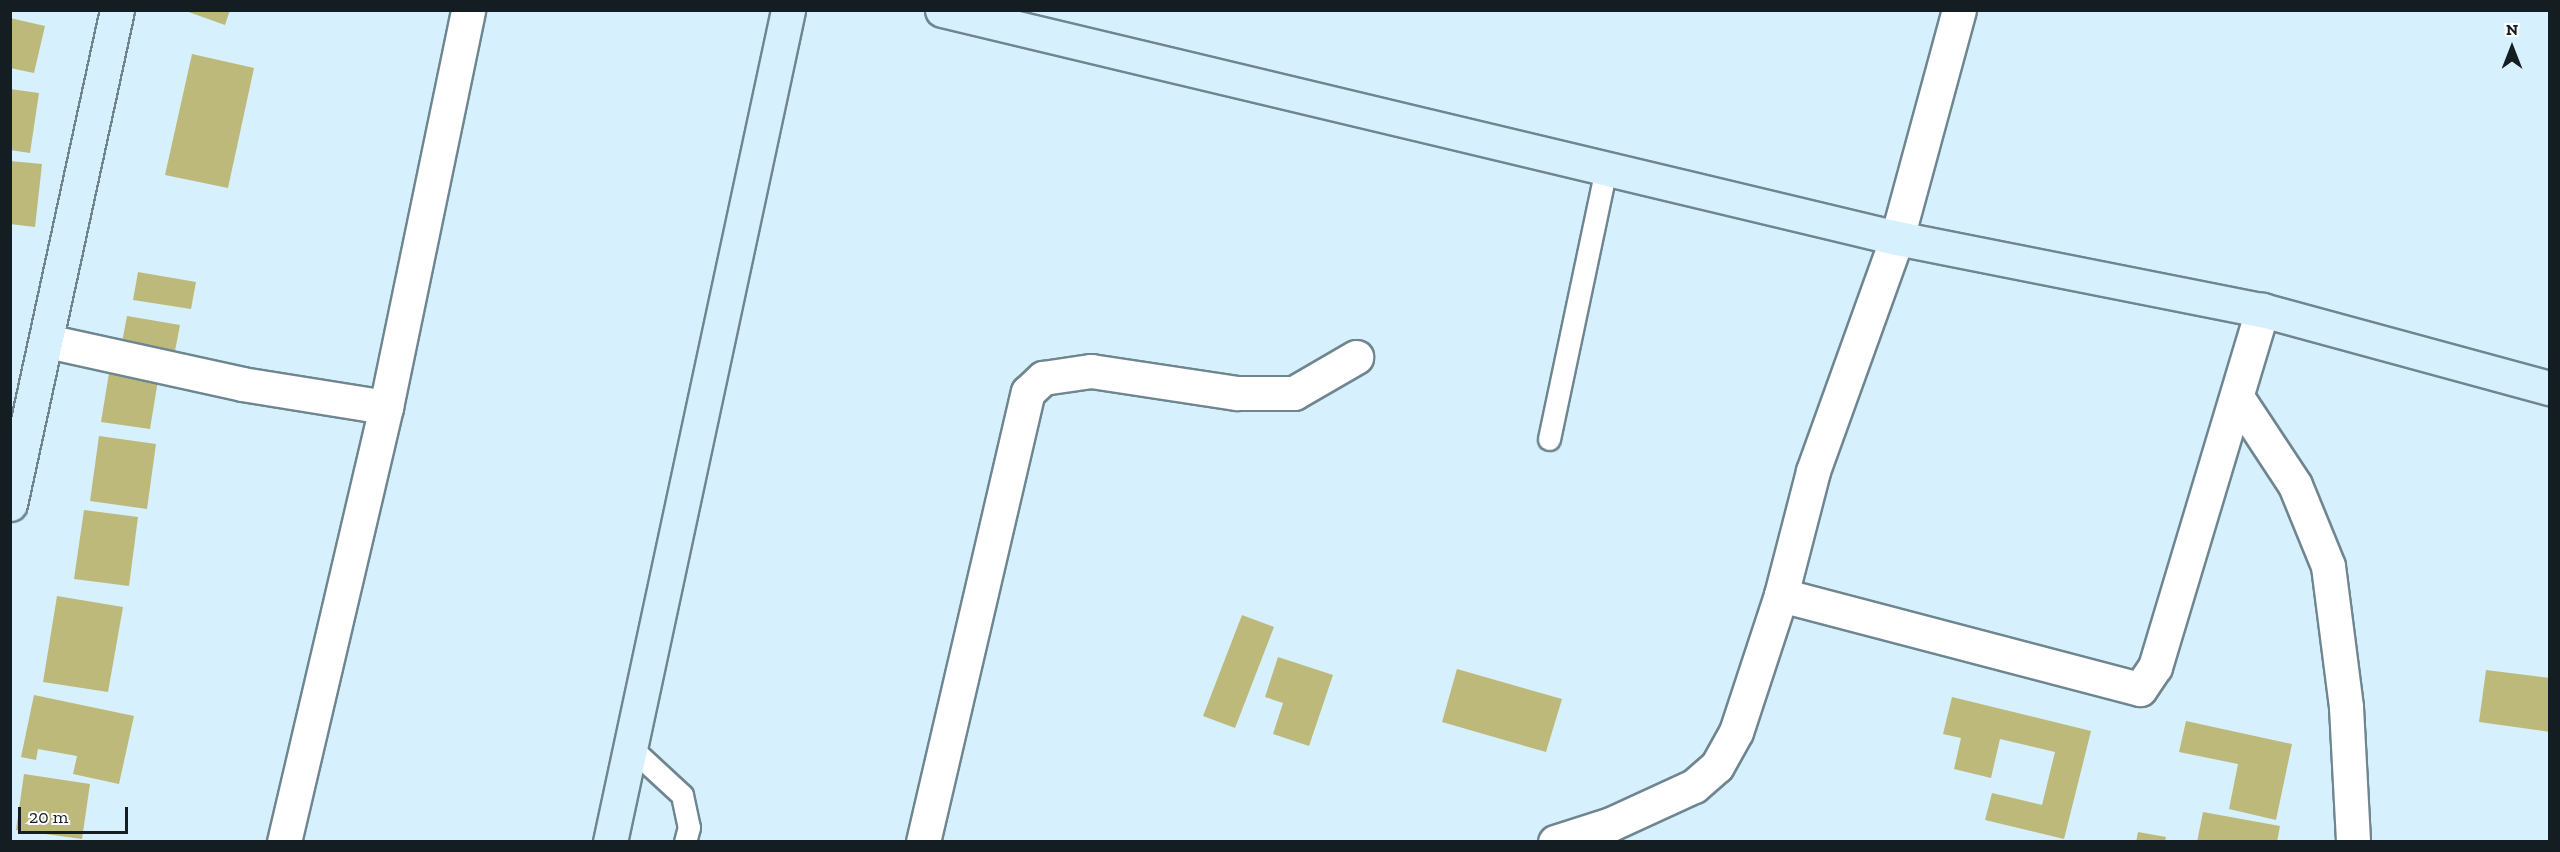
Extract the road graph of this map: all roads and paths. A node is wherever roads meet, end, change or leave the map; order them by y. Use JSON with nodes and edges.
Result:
{"nodes":[{"id":1,"x":117,"y":10,"type":"edge"},
{"id":2,"x":468,"y":10,"type":"edge"},
{"id":3,"x":788,"y":10,"type":"edge"},
{"id":4,"x":942,"y":10,"type":"edge"},
{"id":5,"x":1959,"y":10,"type":"edge"},
{"id":6,"x":1606,"y":169,"type":"junction"},
{"id":7,"x":1897,"y":238,"type":"junction"},
{"id":8,"x":2262,"y":310,"type":"junction"},
{"id":9,"x":47,"y":341,"type":"junction"},
{"id":10,"x":1356,"y":357,"type":"dead end"},
{"id":11,"x":2550,"y":388,"type":"edge"},
{"id":12,"x":2236,"y":396,"type":"junction"},
{"id":13,"x":386,"y":408,"type":"junction"},
{"id":14,"x":1549,"y":439,"type":"dead end"},
{"id":15,"x":10,"y":504,"type":"edge"},
{"id":16,"x":1781,"y":595,"type":"junction"},
{"id":17,"x":630,"y":747,"type":"junction"},
{"id":18,"x":284,"y":842,"type":"edge"},
{"id":19,"x":610,"y":842,"type":"edge"},
{"id":20,"x":686,"y":842,"type":"edge"},
{"id":21,"x":923,"y":842,"type":"edge"},
{"id":22,"x":1555,"y":842,"type":"edge"},
{"id":23,"x":2353,"y":842,"type":"edge"}],
"edges":[{"from":1,"to":9,"type":"street"},
{"from":2,"to":13,"type":"street"},
{"from":3,"to":17,"type":"street"},
{"from":4,"to":6,"type":"street"},
{"from":5,"to":7,"type":"street"},
{"from":6,"to":7,"type":"street"},
{"from":6,"to":14,"type":"lane"},
{"from":7,"to":8,"type":"street"},
{"from":7,"to":16,"type":"street"},
{"from":8,"to":11,"type":"street"},
{"from":8,"to":12,"type":"street"},
{"from":9,"to":13,"type":"street"},
{"from":9,"to":15,"type":"street"},
{"from":10,"to":21,"type":"street"},
{"from":12,"to":16,"type":"street"},
{"from":12,"to":23,"type":"street"},
{"from":13,"to":18,"type":"street"},
{"from":16,"to":22,"type":"street"},
{"from":17,"to":19,"type":"street"},
{"from":17,"to":20,"type":"lane"}]}
